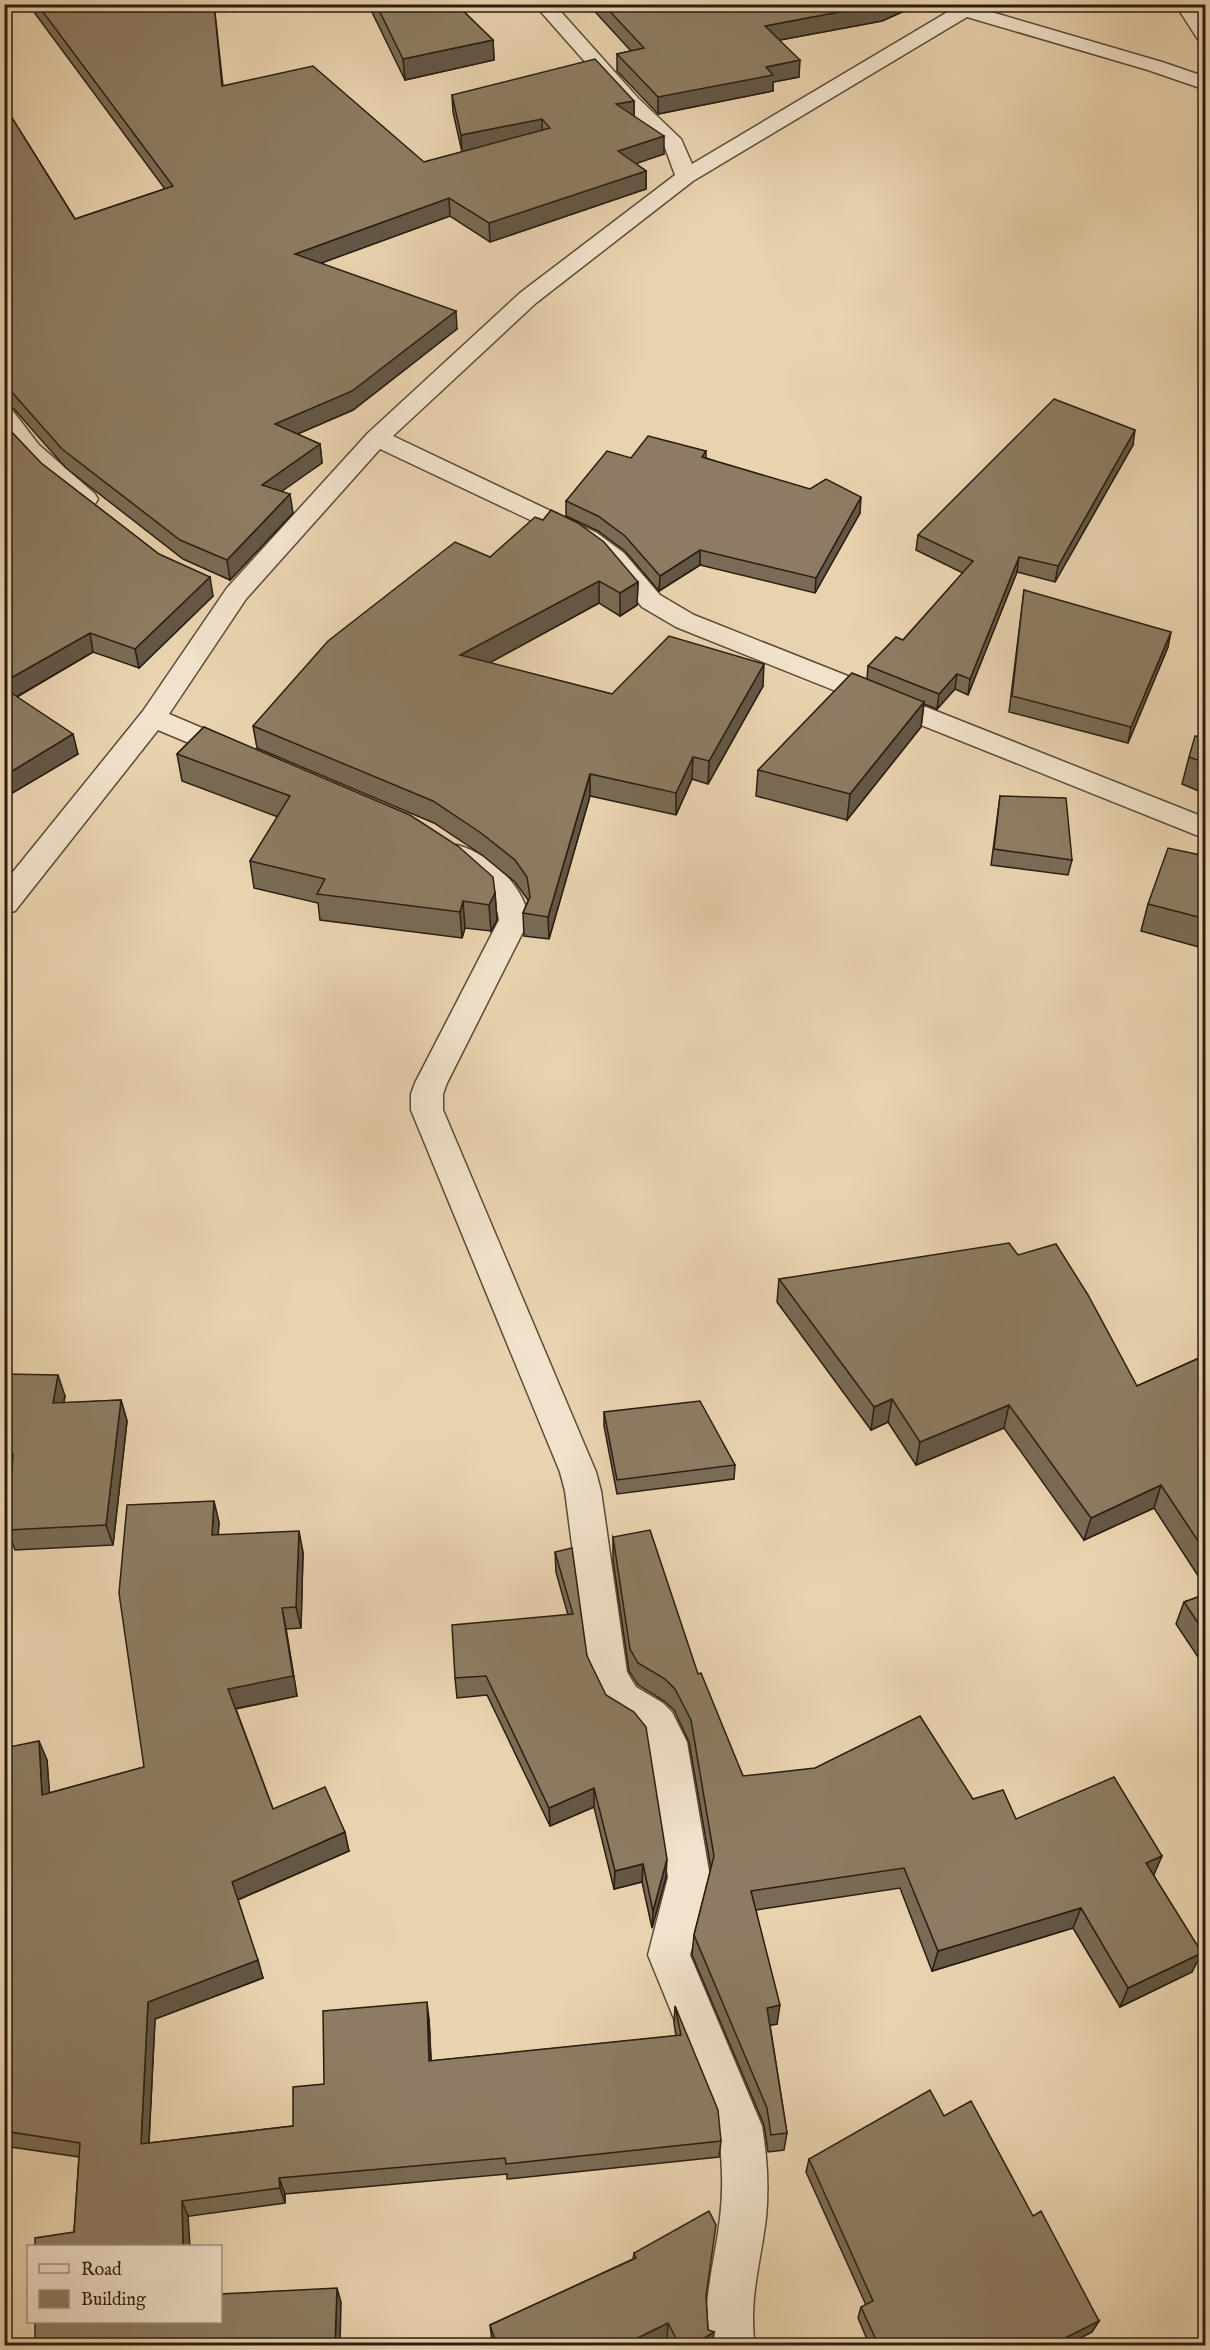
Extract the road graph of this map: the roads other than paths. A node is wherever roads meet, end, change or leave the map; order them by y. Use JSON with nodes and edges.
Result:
{"nodes":[{"id":1,"x":543,"y":4,"type":"edge"},
{"id":2,"x":1184,"y":4,"type":"edge"},
{"id":3,"x":970,"y":7,"type":"edge"},
{"id":4,"x":1206,"y":36,"type":"edge"},
{"id":5,"x":1206,"y":84,"type":"edge"},
{"id":6,"x":686,"y":177,"type":"junction"},
{"id":7,"x":4,"y":415,"type":"edge"},
{"id":8,"x":377,"y":438,"type":"junction"},
{"id":9,"x":100,"y":510,"type":"edge"},
{"id":10,"x":153,"y":717,"type":"junction"},
{"id":11,"x":272,"y":768,"type":"edge"},
{"id":12,"x":1206,"y":829,"type":"edge"},
{"id":13,"x":432,"y":838,"type":"edge"},
{"id":14,"x":4,"y":904,"type":"edge"},
{"id":15,"x":732,"y":2346,"type":"edge"}],
"edges":[{"from":1,"to":6,"type":"street"},
{"from":2,"to":4,"type":"street"},
{"from":3,"to":5,"type":"street"},
{"from":3,"to":6,"type":"street"},
{"from":6,"to":8,"type":"street"},
{"from":7,"to":9,"type":"street"},
{"from":8,"to":10,"type":"street"},
{"from":8,"to":12,"type":"street"},
{"from":10,"to":11,"type":"street"},
{"from":10,"to":14,"type":"street"},
{"from":13,"to":15,"type":"street"}]}
